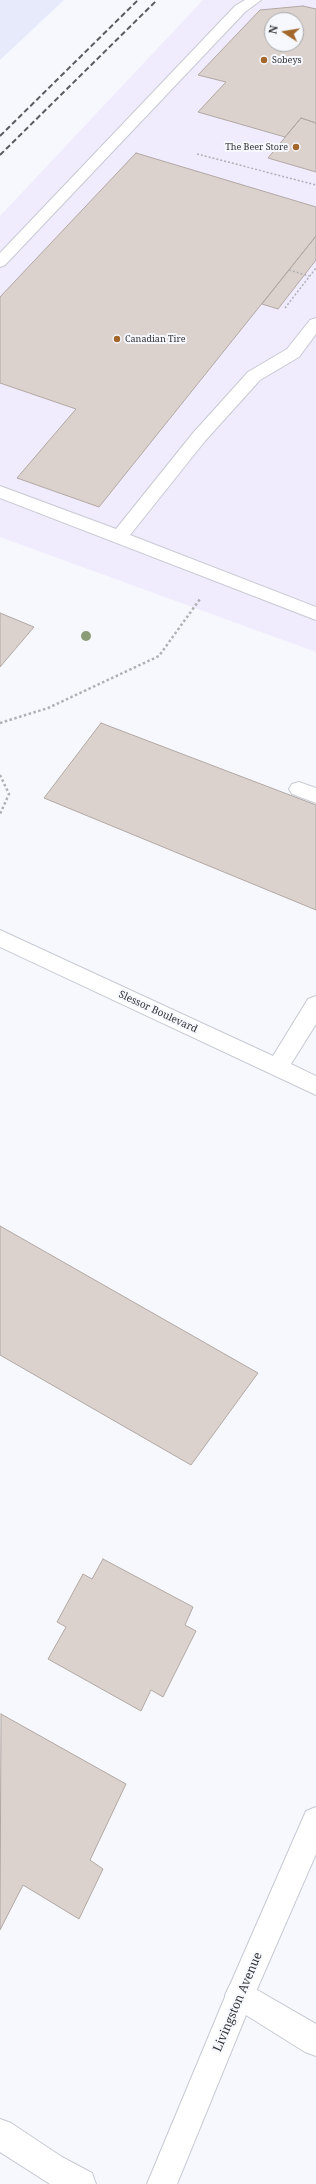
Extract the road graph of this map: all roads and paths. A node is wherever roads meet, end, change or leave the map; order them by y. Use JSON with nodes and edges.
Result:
{"nodes":[{"id":1,"x":254,"y":0,"type":"edge"},
{"id":2,"x":197,"y":154,"type":"dead end"},
{"id":3,"x":316,"y":185,"type":"edge"},
{"id":4,"x":0,"y":262,"type":"edge"},
{"id":5,"x":316,"y":268,"type":"edge"},
{"id":6,"x":289,"y":270,"type":"dead end"},
{"id":7,"x":309,"y":276,"type":"junction"},
{"id":8,"x":285,"y":308,"type":"dead end"},
{"id":9,"x":316,"y":323,"type":"edge"},
{"id":10,"x":0,"y":492,"type":"edge"},
{"id":11,"x":120,"y":537,"type":"junction"},
{"id":12,"x":216,"y":575,"type":"junction"},
{"id":13,"x":315,"y":612,"type":"edge"},
{"id":14,"x":0,"y":723,"type":"edge"},
{"id":15,"x":0,"y":775,"type":"edge"},
{"id":16,"x":0,"y":814,"type":"edge"},
{"id":17,"x":0,"y":938,"type":"edge"},
{"id":18,"x":316,"y":1005,"type":"edge"},
{"id":19,"x":277,"y":1068,"type":"junction"},
{"id":20,"x":316,"y":1086,"type":"edge"},
{"id":21,"x":316,"y":1821,"type":"edge"},
{"id":22,"x":240,"y":1995,"type":"junction"},
{"id":23,"x":316,"y":2041,"type":"edge"},
{"id":24,"x":0,"y":2134,"type":"edge"},
{"id":25,"x":81,"y":2184,"type":"edge"},
{"id":26,"x":162,"y":2184,"type":"edge"}],
"edges":[{"from":1,"to":4,"type":"street"},
{"from":2,"to":3,"type":"path"},
{"from":5,"to":7,"type":"path"},
{"from":6,"to":7,"type":"path"},
{"from":7,"to":8,"type":"path"},
{"from":9,"to":11,"type":"street"},
{"from":10,"to":11,"type":"street"},
{"from":11,"to":12,"type":"street"},
{"from":12,"to":13,"type":"street"},
{"from":12,"to":14,"type":"path"},
{"from":15,"to":16,"type":"path"},
{"from":17,"to":19,"type":"street","name":"Slessor Boulevard"},
{"from":18,"to":19,"type":"street"},
{"from":19,"to":20,"type":"street","name":"Slessor Boulevard"},
{"from":21,"to":22,"type":"street","name":"Livingston Avenue"},
{"from":22,"to":23,"type":"street"},
{"from":22,"to":26,"type":"street","name":"Livingston Avenue"},
{"from":24,"to":25,"type":"street"}]}
